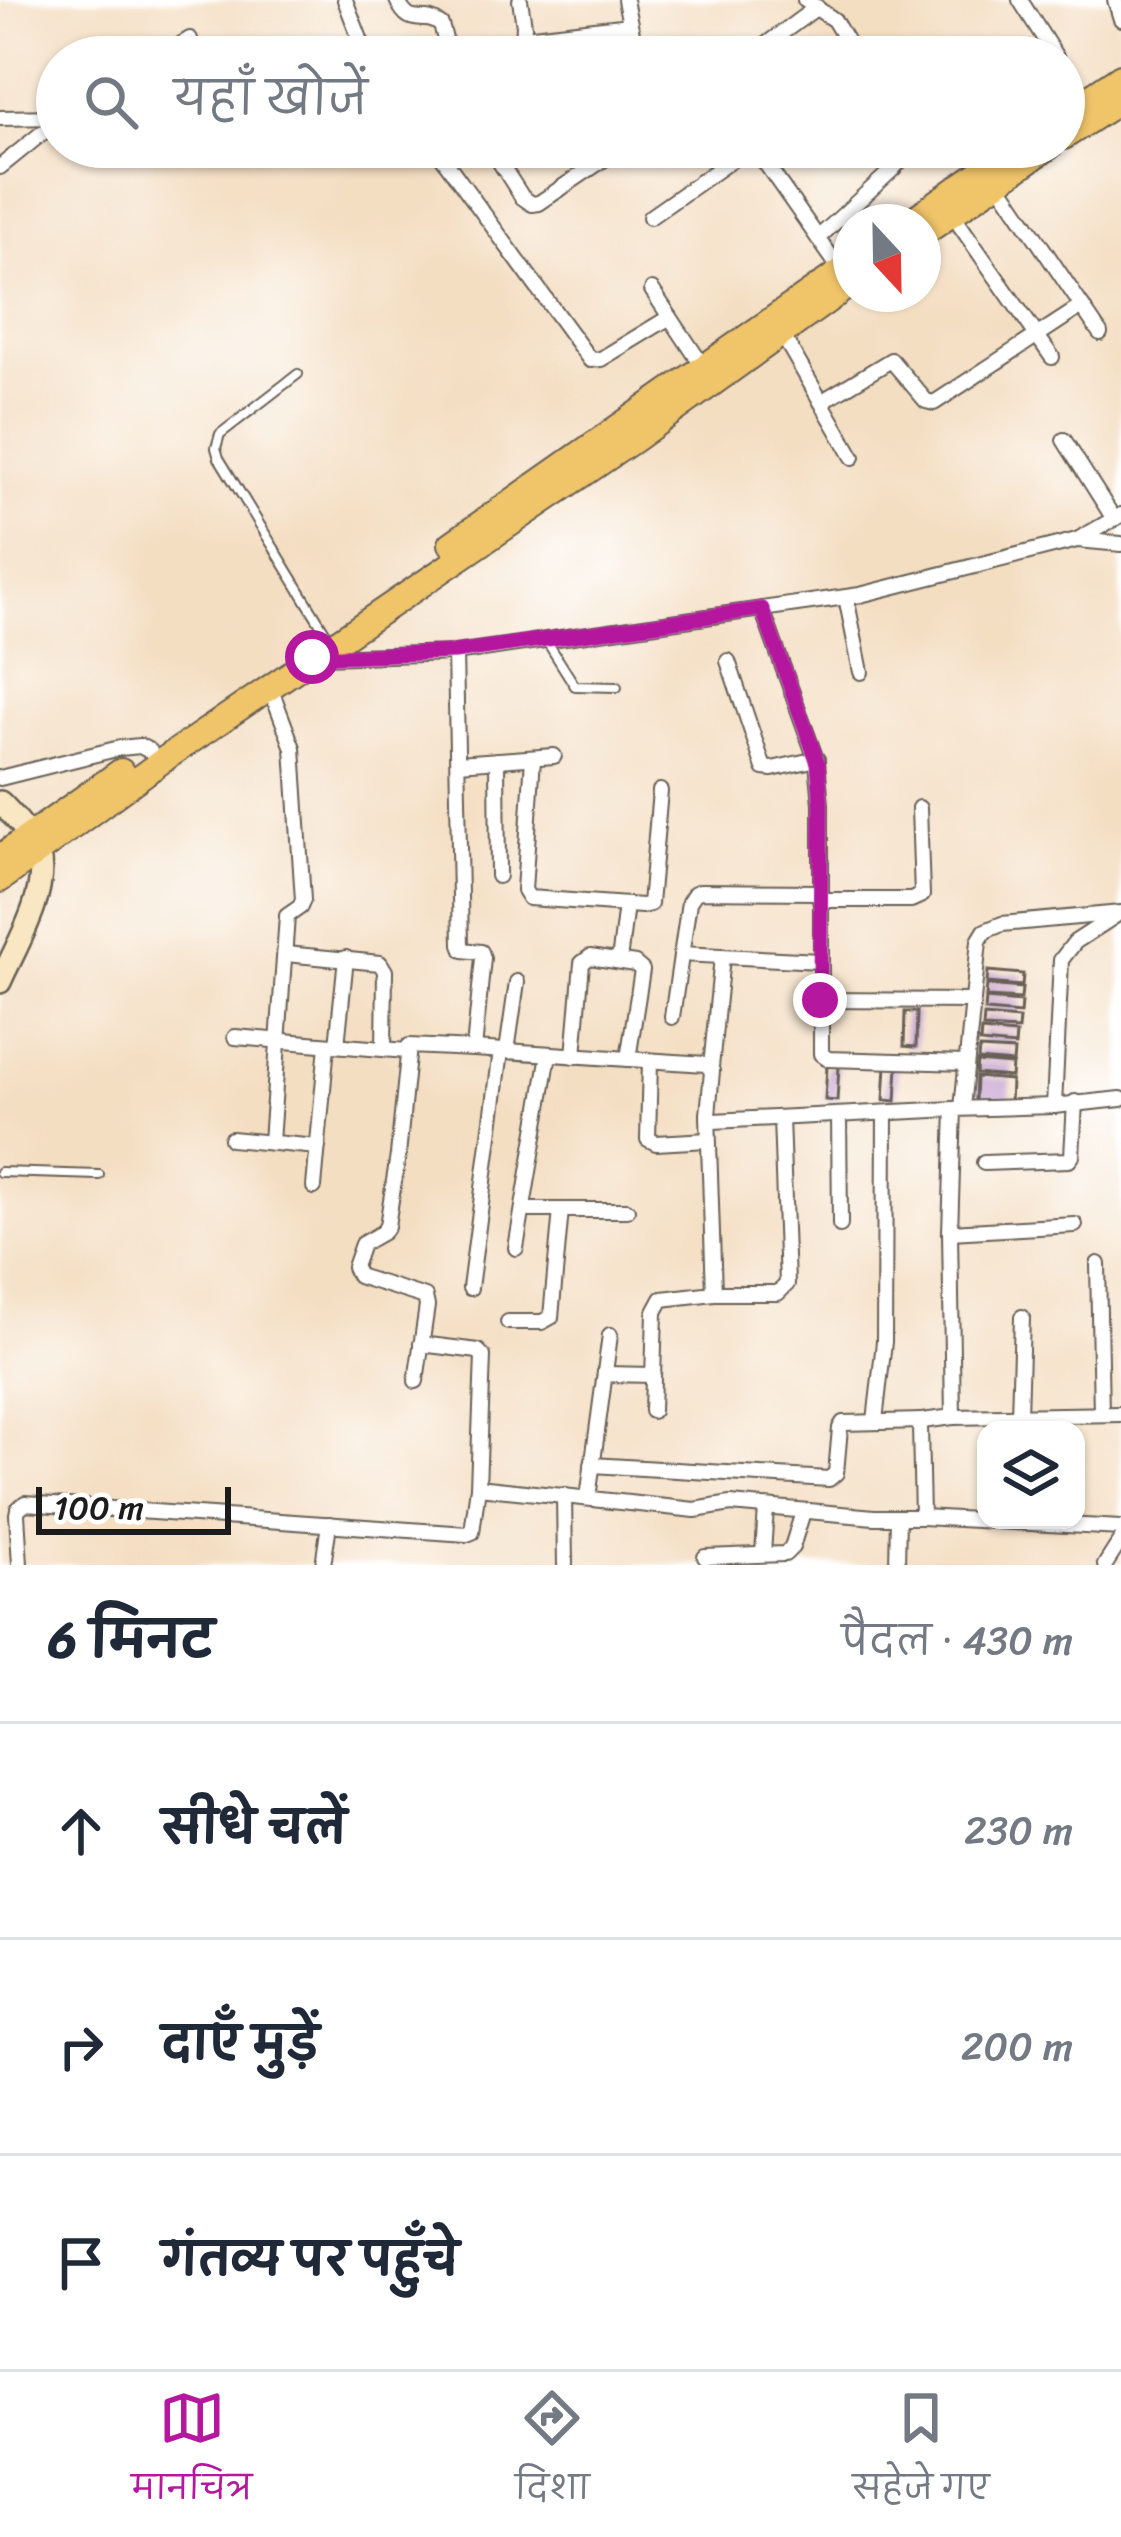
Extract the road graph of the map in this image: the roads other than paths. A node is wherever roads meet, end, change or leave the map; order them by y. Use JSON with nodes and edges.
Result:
{"nodes":[{"id":1,"x":345,"y":0,"type":"edge"},
{"id":2,"x":397,"y":0,"type":"edge"},
{"id":3,"x":520,"y":0,"type":"edge"},
{"id":4,"x":625,"y":0,"type":"edge"},
{"id":5,"x":1020,"y":0,"type":"edge"},
{"id":6,"x":1115,"y":0,"type":"edge"},
{"id":7,"x":811,"y":3,"type":"edge"},
{"id":8,"x":1121,"y":19,"type":"edge"},
{"id":9,"x":630,"y":26,"type":"junction"},
{"id":10,"x":359,"y":36,"type":"edge"},
{"id":11,"x":443,"y":36,"type":"edge"},
{"id":12,"x":524,"y":36,"type":"edge"},
{"id":13,"x":534,"y":36,"type":"edge"},
{"id":14,"x":632,"y":36,"type":"edge"},
{"id":15,"x":773,"y":36,"type":"edge"},
{"id":16,"x":844,"y":36,"type":"edge"},
{"id":17,"x":1043,"y":36,"type":"edge"},
{"id":18,"x":1121,"y":76,"type":"edge"},
{"id":19,"x":1085,"y":100,"type":"edge"},
{"id":20,"x":1121,"y":100,"type":"edge"},
{"id":21,"x":0,"y":118,"type":"edge"},
{"id":22,"x":36,"y":119,"type":"edge"},
{"id":23,"x":1085,"y":123,"type":"edge"},
{"id":24,"x":36,"y":136,"type":"edge"},
{"id":25,"x":0,"y":166,"type":"edge"},
{"id":26,"x":450,"y":168,"type":"edge"},
{"id":27,"x":504,"y":168,"type":"edge"},
{"id":28,"x":591,"y":168,"type":"edge"},
{"id":29,"x":721,"y":168,"type":"edge"},
{"id":30,"x":767,"y":168,"type":"edge"},
{"id":31,"x":895,"y":168,"type":"edge"},
{"id":32,"x":986,"y":168,"type":"edge"},
{"id":33,"x":1018,"y":168,"type":"edge"},
{"id":34,"x":998,"y":182,"type":"junction"},
{"id":35,"x":935,"y":204,"type":"edge"},
{"id":36,"x":952,"y":214,"type":"junction"},
{"id":37,"x":650,"y":217,"type":"dead end"},
{"id":38,"x":941,"y":222,"type":"edge"},
{"id":39,"x":818,"y":238,"type":"junction"},
{"id":40,"x":833,"y":256,"type":"edge"},
{"id":41,"x":833,"y":286,"type":"edge"},
{"id":42,"x":652,"y":290,"type":"dead end"},
{"id":43,"x":833,"y":290,"type":"edge"},
{"id":44,"x":1082,"y":306,"type":"junction"},
{"id":45,"x":670,"y":317,"type":"junction"},
{"id":46,"x":1100,"y":333,"type":"dead end"},
{"id":47,"x":782,"y":334,"type":"junction"},
{"id":48,"x":1037,"y":336,"type":"junction"},
{"id":49,"x":1052,"y":357,"type":"dead end"},
{"id":50,"x":704,"y":368,"type":"junction"},
{"id":51,"x":298,"y":374,"type":"dead end"},
{"id":52,"x":821,"y":402,"type":"junction"},
{"id":53,"x":1064,"y":440,"type":"dead end"},
{"id":54,"x":853,"y":457,"type":"dead end"},
{"id":55,"x":1118,"y":517,"type":"edge"},
{"id":56,"x":1077,"y":540,"type":"junction"},
{"id":57,"x":1121,"y":544,"type":"edge"},
{"id":58,"x":846,"y":598,"type":"junction"},
{"id":59,"x":762,"y":609,"type":"junction"},
{"id":60,"x":546,"y":640,"type":"junction"},
{"id":61,"x":323,"y":644,"type":"junction"},
{"id":62,"x":455,"y":652,"type":"junction"},
{"id":63,"x":728,"y":662,"type":"dead end"},
{"id":64,"x":861,"y":672,"type":"dead end"},
{"id":65,"x":269,"y":687,"type":"junction"},
{"id":66,"x":617,"y":687,"type":"dead end"},
{"id":67,"x":150,"y":751,"type":"junction"},
{"id":68,"x":554,"y":756,"type":"dead end"},
{"id":69,"x":533,"y":758,"type":"junction"},
{"id":70,"x":817,"y":759,"type":"junction"},
{"id":71,"x":496,"y":760,"type":"junction"},
{"id":72,"x":458,"y":763,"type":"junction"},
{"id":73,"x":0,"y":778,"type":"edge"},
{"id":74,"x":660,"y":790,"type":"dead end"},
{"id":75,"x":0,"y":802,"type":"edge"},
{"id":76,"x":920,"y":808,"type":"dead end"},
{"id":77,"x":33,"y":844,"type":"junction"},
{"id":78,"x":0,"y":857,"type":"edge"},
{"id":79,"x":498,"y":877,"type":"dead end"},
{"id":80,"x":0,"y":880,"type":"edge"},
{"id":81,"x":820,"y":896,"type":"junction"},
{"id":82,"x":626,"y":905,"type":"junction"},
{"id":83,"x":1120,"y":914,"type":"edge"},
{"id":84,"x":286,"y":954,"type":"junction"},
{"id":85,"x":681,"y":954,"type":"junction"},
{"id":86,"x":722,"y":956,"type":"junction"},
{"id":87,"x":346,"y":958,"type":"junction"},
{"id":88,"x":619,"y":961,"type":"junction"},
{"id":89,"x":820,"y":961,"type":"junction"},
{"id":90,"x":0,"y":982,"type":"edge"},
{"id":91,"x":517,"y":982,"type":"dead end"},
{"id":92,"x":820,"y":1000,"type":"junction"},
{"id":93,"x":972,"y":1001,"type":"junction"},
{"id":94,"x":672,"y":1017,"type":"dead end"},
{"id":95,"x":235,"y":1037,"type":"dead end"},
{"id":96,"x":279,"y":1041,"type":"junction"},
{"id":97,"x":332,"y":1045,"type":"junction"},
{"id":98,"x":384,"y":1049,"type":"junction"},
{"id":99,"x":473,"y":1049,"type":"junction"},
{"id":100,"x":407,"y":1051,"type":"junction"},
{"id":101,"x":504,"y":1051,"type":"junction"},
{"id":102,"x":549,"y":1054,"type":"junction"},
{"id":103,"x":574,"y":1056,"type":"junction"},
{"id":104,"x":628,"y":1059,"type":"junction"},
{"id":105,"x":650,"y":1060,"type":"junction"},
{"id":106,"x":966,"y":1063,"type":"junction"},
{"id":107,"x":711,"y":1067,"type":"junction"},
{"id":108,"x":1121,"y":1099,"type":"edge"},
{"id":109,"x":1075,"y":1102,"type":"junction"},
{"id":110,"x":1054,"y":1106,"type":"junction"},
{"id":111,"x":958,"y":1109,"type":"junction"},
{"id":112,"x":885,"y":1112,"type":"junction"},
{"id":113,"x":707,"y":1115,"type":"junction"},
{"id":114,"x":839,"y":1115,"type":"junction"},
{"id":115,"x":781,"y":1118,"type":"junction"},
{"id":116,"x":231,"y":1139,"type":"dead end"},
{"id":117,"x":709,"y":1140,"type":"junction"},
{"id":118,"x":271,"y":1142,"type":"junction"},
{"id":119,"x":318,"y":1147,"type":"junction"},
{"id":120,"x":984,"y":1163,"type":"dead end"},
{"id":121,"x":0,"y":1172,"type":"edge"},
{"id":122,"x":99,"y":1175,"type":"dead end"},
{"id":123,"x":314,"y":1186,"type":"dead end"},
{"id":124,"x":523,"y":1210,"type":"junction"},
{"id":125,"x":561,"y":1210,"type":"junction"},
{"id":126,"x":627,"y":1210,"type":"dead end"},
{"id":127,"x":840,"y":1225,"type":"dead end"},
{"id":128,"x":1075,"y":1225,"type":"dead end"},
{"id":129,"x":950,"y":1232,"type":"junction"},
{"id":130,"x":516,"y":1248,"type":"dead end"},
{"id":131,"x":1099,"y":1264,"type":"dead end"},
{"id":132,"x":470,"y":1288,"type":"dead end"},
{"id":133,"x":714,"y":1293,"type":"junction"},
{"id":134,"x":1022,"y":1317,"type":"dead end"},
{"id":135,"x":508,"y":1322,"type":"dead end"},
{"id":136,"x":610,"y":1335,"type":"dead end"},
{"id":137,"x":422,"y":1344,"type":"junction"},
{"id":138,"x":604,"y":1374,"type":"junction"},
{"id":139,"x":653,"y":1375,"type":"junction"},
{"id":140,"x":416,"y":1381,"type":"dead end"},
{"id":141,"x":652,"y":1411,"type":"dead end"},
{"id":142,"x":1101,"y":1414,"type":"junction"},
{"id":143,"x":1121,"y":1414,"type":"edge"},
{"id":144,"x":1019,"y":1416,"type":"junction"},
{"id":145,"x":953,"y":1417,"type":"junction"},
{"id":146,"x":875,"y":1421,"type":"junction"},
{"id":147,"x":922,"y":1421,"type":"junction"},
{"id":148,"x":1036,"y":1421,"type":"edge"},
{"id":149,"x":1056,"y":1421,"type":"edge"},
{"id":150,"x":592,"y":1465,"type":"junction"},
{"id":151,"x":478,"y":1486,"type":"junction"},
{"id":152,"x":564,"y":1495,"type":"junction"},
{"id":153,"x":588,"y":1498,"type":"junction"},
{"id":154,"x":766,"y":1508,"type":"junction"},
{"id":155,"x":803,"y":1512,"type":"junction"},
{"id":156,"x":898,"y":1517,"type":"junction"},
{"id":157,"x":922,"y":1517,"type":"junction"},
{"id":158,"x":977,"y":1519,"type":"edge"},
{"id":159,"x":329,"y":1524,"type":"junction"},
{"id":160,"x":1085,"y":1525,"type":"edge"},
{"id":161,"x":1121,"y":1528,"type":"edge"},
{"id":162,"x":1121,"y":1540,"type":"edge"},
{"id":163,"x":763,"y":1554,"type":"junction"},
{"id":164,"x":705,"y":1557,"type":"dead end"},
{"id":165,"x":20,"y":1565,"type":"edge"},
{"id":166,"x":323,"y":1565,"type":"edge"},
{"id":167,"x":565,"y":1565,"type":"edge"},
{"id":168,"x":897,"y":1565,"type":"edge"},
{"id":169,"x":1105,"y":1565,"type":"edge"}],
"edges":[{"from":1,"to":10,"type":"street"},
{"from":2,"to":11,"type":"street"},
{"from":3,"to":12,"type":"street"},
{"from":4,"to":9,"type":"street"},
{"from":5,"to":17,"type":"street"},
{"from":6,"to":8,"type":"street"},
{"from":7,"to":15,"type":"street"},
{"from":7,"to":16,"type":"street"},
{"from":9,"to":13,"type":"street"},
{"from":9,"to":14,"type":"street"},
{"from":18,"to":19,"type":"highway"},
{"from":20,"to":23,"type":"highway"},
{"from":21,"to":22,"type":"street"},
{"from":24,"to":25,"type":"street"},
{"from":26,"to":45,"type":"street"},
{"from":27,"to":28,"type":"street"},
{"from":29,"to":37,"type":"street"},
{"from":30,"to":39,"type":"street"},
{"from":31,"to":39,"type":"street"},
{"from":32,"to":35,"type":"highway"},
{"from":33,"to":34,"type":"highway"},
{"from":34,"to":36,"type":"highway"},
{"from":34,"to":44,"type":"street"},
{"from":36,"to":38,"type":"highway"},
{"from":36,"to":48,"type":"street"},
{"from":39,"to":40,"type":"street"},
{"from":41,"to":50,"type":"highway"},
{"from":42,"to":45,"type":"street"},
{"from":43,"to":47,"type":"highway"},
{"from":44,"to":46,"type":"street"},
{"from":44,"to":48,"type":"street"},
{"from":45,"to":50,"type":"street"},
{"from":47,"to":52,"type":"street"},
{"from":47,"to":61,"type":"highway"},
{"from":48,"to":49,"type":"street"},
{"from":48,"to":52,"type":"street"},
{"from":50,"to":61,"type":"highway"},
{"from":51,"to":61,"type":"lane"},
{"from":52,"to":54,"type":"street"},
{"from":53,"to":55,"type":"street"},
{"from":55,"to":56,"type":"street"},
{"from":56,"to":57,"type":"street"},
{"from":56,"to":58,"type":"street"},
{"from":58,"to":59,"type":"street"},
{"from":58,"to":64,"type":"street"},
{"from":59,"to":60,"type":"street"},
{"from":59,"to":70,"type":"street"},
{"from":60,"to":62,"type":"street"},
{"from":60,"to":66,"type":"lane"},
{"from":61,"to":62,"type":"street"},
{"from":61,"to":65,"type":"highway"},
{"from":61,"to":67,"type":"highway"},
{"from":62,"to":72,"type":"street"},
{"from":63,"to":70,"type":"street"},
{"from":65,"to":77,"type":"highway"},
{"from":65,"to":84,"type":"street"},
{"from":67,"to":73,"type":"street"},
{"from":67,"to":77,"type":"highway"},
{"from":68,"to":69,"type":"street"},
{"from":69,"to":71,"type":"street"},
{"from":69,"to":82,"type":"street"},
{"from":70,"to":81,"type":"street"},
{"from":71,"to":72,"type":"street"},
{"from":71,"to":79,"type":"street"},
{"from":72,"to":99,"type":"street"},
{"from":74,"to":82,"type":"street"},
{"from":75,"to":77,"type":"main road"},
{"from":76,"to":81,"type":"street"},
{"from":77,"to":78,"type":"highway"},
{"from":77,"to":80,"type":"highway"},
{"from":77,"to":90,"type":"main road"},
{"from":81,"to":85,"type":"street"},
{"from":81,"to":89,"type":"street"},
{"from":82,"to":88,"type":"street"},
{"from":83,"to":93,"type":"street"},
{"from":83,"to":110,"type":"street"},
{"from":84,"to":87,"type":"street"},
{"from":84,"to":96,"type":"street"},
{"from":85,"to":86,"type":"street"},
{"from":85,"to":94,"type":"street"},
{"from":86,"to":89,"type":"street"},
{"from":86,"to":107,"type":"street"},
{"from":87,"to":97,"type":"street"},
{"from":87,"to":98,"type":"street"},
{"from":88,"to":103,"type":"street"},
{"from":88,"to":104,"type":"street"},
{"from":89,"to":92,"type":"street"},
{"from":91,"to":101,"type":"street"},
{"from":92,"to":93,"type":"street"},
{"from":92,"to":106,"type":"street"},
{"from":93,"to":106,"type":"street"},
{"from":95,"to":96,"type":"street"},
{"from":96,"to":97,"type":"street"},
{"from":96,"to":118,"type":"street"},
{"from":97,"to":98,"type":"street"},
{"from":97,"to":119,"type":"street"},
{"from":98,"to":100,"type":"street"},
{"from":99,"to":100,"type":"street"},
{"from":99,"to":101,"type":"street"},
{"from":100,"to":137,"type":"street"},
{"from":101,"to":102,"type":"street"},
{"from":101,"to":132,"type":"street"},
{"from":102,"to":103,"type":"street"},
{"from":102,"to":124,"type":"street"},
{"from":103,"to":104,"type":"street"},
{"from":104,"to":105,"type":"street"},
{"from":105,"to":107,"type":"street"},
{"from":105,"to":117,"type":"street"},
{"from":106,"to":111,"type":"street"},
{"from":107,"to":113,"type":"street"},
{"from":108,"to":109,"type":"street"},
{"from":109,"to":110,"type":"street"},
{"from":109,"to":120,"type":"street"},
{"from":110,"to":111,"type":"street"},
{"from":111,"to":112,"type":"street"},
{"from":111,"to":129,"type":"street"},
{"from":112,"to":114,"type":"street"},
{"from":112,"to":146,"type":"street"},
{"from":113,"to":115,"type":"street"},
{"from":113,"to":117,"type":"street"},
{"from":114,"to":115,"type":"street"},
{"from":114,"to":127,"type":"street"},
{"from":115,"to":133,"type":"street"},
{"from":116,"to":118,"type":"street"},
{"from":117,"to":133,"type":"street"},
{"from":118,"to":119,"type":"street"},
{"from":119,"to":123,"type":"street"},
{"from":121,"to":122,"type":"lane"},
{"from":124,"to":125,"type":"street"},
{"from":124,"to":130,"type":"street"},
{"from":125,"to":126,"type":"street"},
{"from":125,"to":135,"type":"street"},
{"from":128,"to":129,"type":"street"},
{"from":129,"to":145,"type":"street"},
{"from":131,"to":142,"type":"street"},
{"from":133,"to":139,"type":"street"},
{"from":134,"to":144,"type":"street"},
{"from":136,"to":138,"type":"street"},
{"from":137,"to":140,"type":"street"},
{"from":137,"to":151,"type":"street"},
{"from":138,"to":139,"type":"street"},
{"from":138,"to":150,"type":"street"},
{"from":139,"to":141,"type":"street"},
{"from":142,"to":143,"type":"street"},
{"from":142,"to":149,"type":"street"},
{"from":144,"to":145,"type":"street"},
{"from":144,"to":148,"type":"street"},
{"from":145,"to":147,"type":"street"},
{"from":146,"to":147,"type":"street"},
{"from":146,"to":150,"type":"street"},
{"from":147,"to":157,"type":"street"},
{"from":150,"to":153,"type":"street"},
{"from":151,"to":152,"type":"street"},
{"from":151,"to":159,"type":"street"},
{"from":152,"to":153,"type":"street"},
{"from":152,"to":167,"type":"street"},
{"from":153,"to":154,"type":"street"},
{"from":154,"to":155,"type":"street"},
{"from":154,"to":163,"type":"street"},
{"from":155,"to":156,"type":"street"},
{"from":155,"to":163,"type":"street"},
{"from":156,"to":157,"type":"street"},
{"from":156,"to":168,"type":"street"},
{"from":157,"to":158,"type":"street"},
{"from":159,"to":165,"type":"street"},
{"from":159,"to":166,"type":"street"},
{"from":160,"to":161,"type":"street"},
{"from":162,"to":169,"type":"street"},
{"from":163,"to":164,"type":"street"}]}
